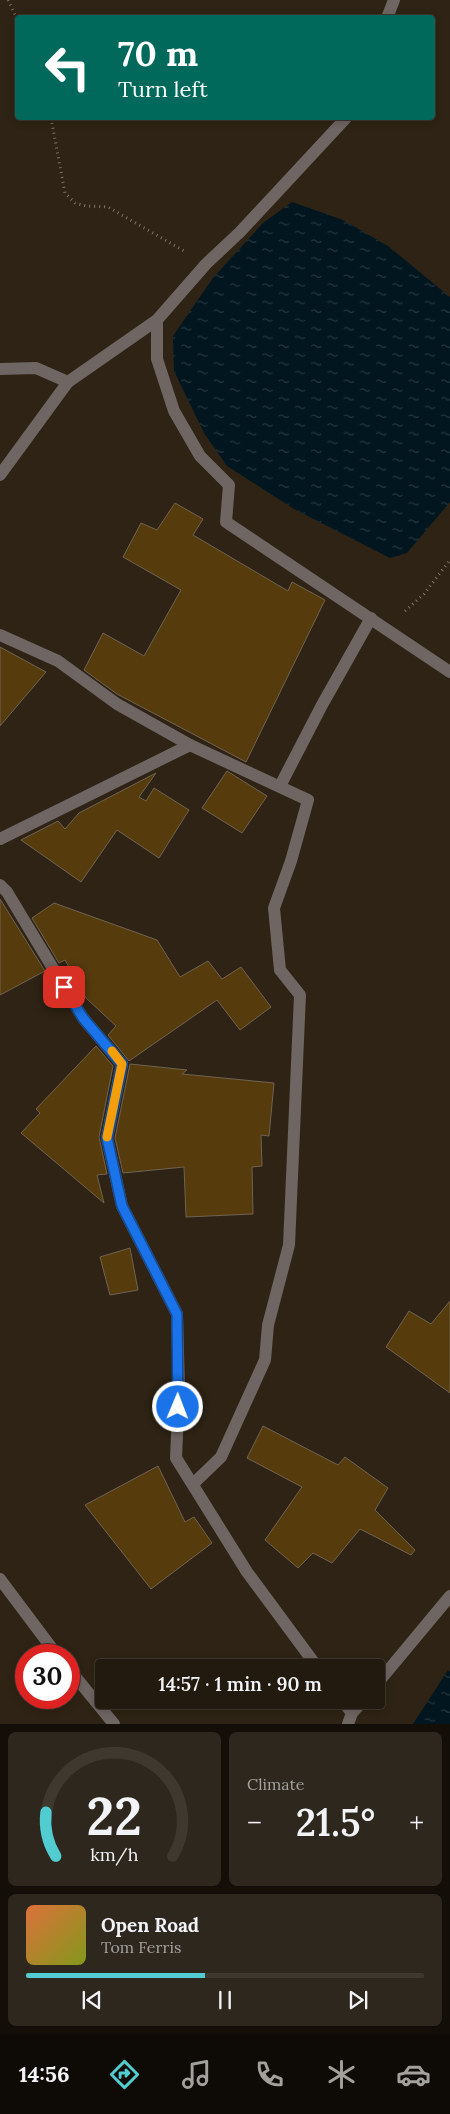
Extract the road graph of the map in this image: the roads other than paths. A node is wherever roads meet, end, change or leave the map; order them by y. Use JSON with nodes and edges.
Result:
{"nodes":[{"id":1,"x":394,"y":0,"type":"edge"},
{"id":2,"x":388,"y":15,"type":"edge"},
{"id":3,"x":344,"y":120,"type":"edge"},
{"id":4,"x":157,"y":320,"type":"junction"},
{"id":5,"x":0,"y":369,"type":"edge"},
{"id":6,"x":68,"y":382,"type":"junction"},
{"id":7,"x":0,"y":475,"type":"edge"},
{"id":8,"x":371,"y":618,"type":"junction"},
{"id":9,"x":0,"y":636,"type":"edge"},
{"id":10,"x":450,"y":672,"type":"edge"},
{"id":11,"x":190,"y":745,"type":"junction"},
{"id":12,"x":280,"y":786,"type":"junction"},
{"id":13,"x":0,"y":838,"type":"edge"},
{"id":14,"x":0,"y":885,"type":"edge"},
{"id":15,"x":193,"y":1484,"type":"junction"},
{"id":16,"x":0,"y":1579,"type":"edge"},
{"id":17,"x":450,"y":1596,"type":"edge"},
{"id":18,"x":49,"y":1644,"type":"edge"},
{"id":19,"x":311,"y":1659,"type":"edge"},
{"id":20,"x":385,"y":1674,"type":"edge"},
{"id":21,"x":80,"y":1682,"type":"edge"},
{"id":22,"x":114,"y":1724,"type":"edge"}],
"edges":[{"from":1,"to":2,"type":"street"},
{"from":3,"to":4,"type":"street"},
{"from":4,"to":6,"type":"street"},
{"from":4,"to":8,"type":"street"},
{"from":5,"to":6,"type":"street"},
{"from":6,"to":7,"type":"street"},
{"from":8,"to":10,"type":"street"},
{"from":8,"to":12,"type":"street"},
{"from":9,"to":11,"type":"street"},
{"from":11,"to":12,"type":"street"},
{"from":11,"to":13,"type":"street"},
{"from":12,"to":15,"type":"street"},
{"from":14,"to":15,"type":"street"},
{"from":15,"to":19,"type":"street"},
{"from":16,"to":18,"type":"street"},
{"from":17,"to":20,"type":"street"},
{"from":21,"to":22,"type":"street"}]}
